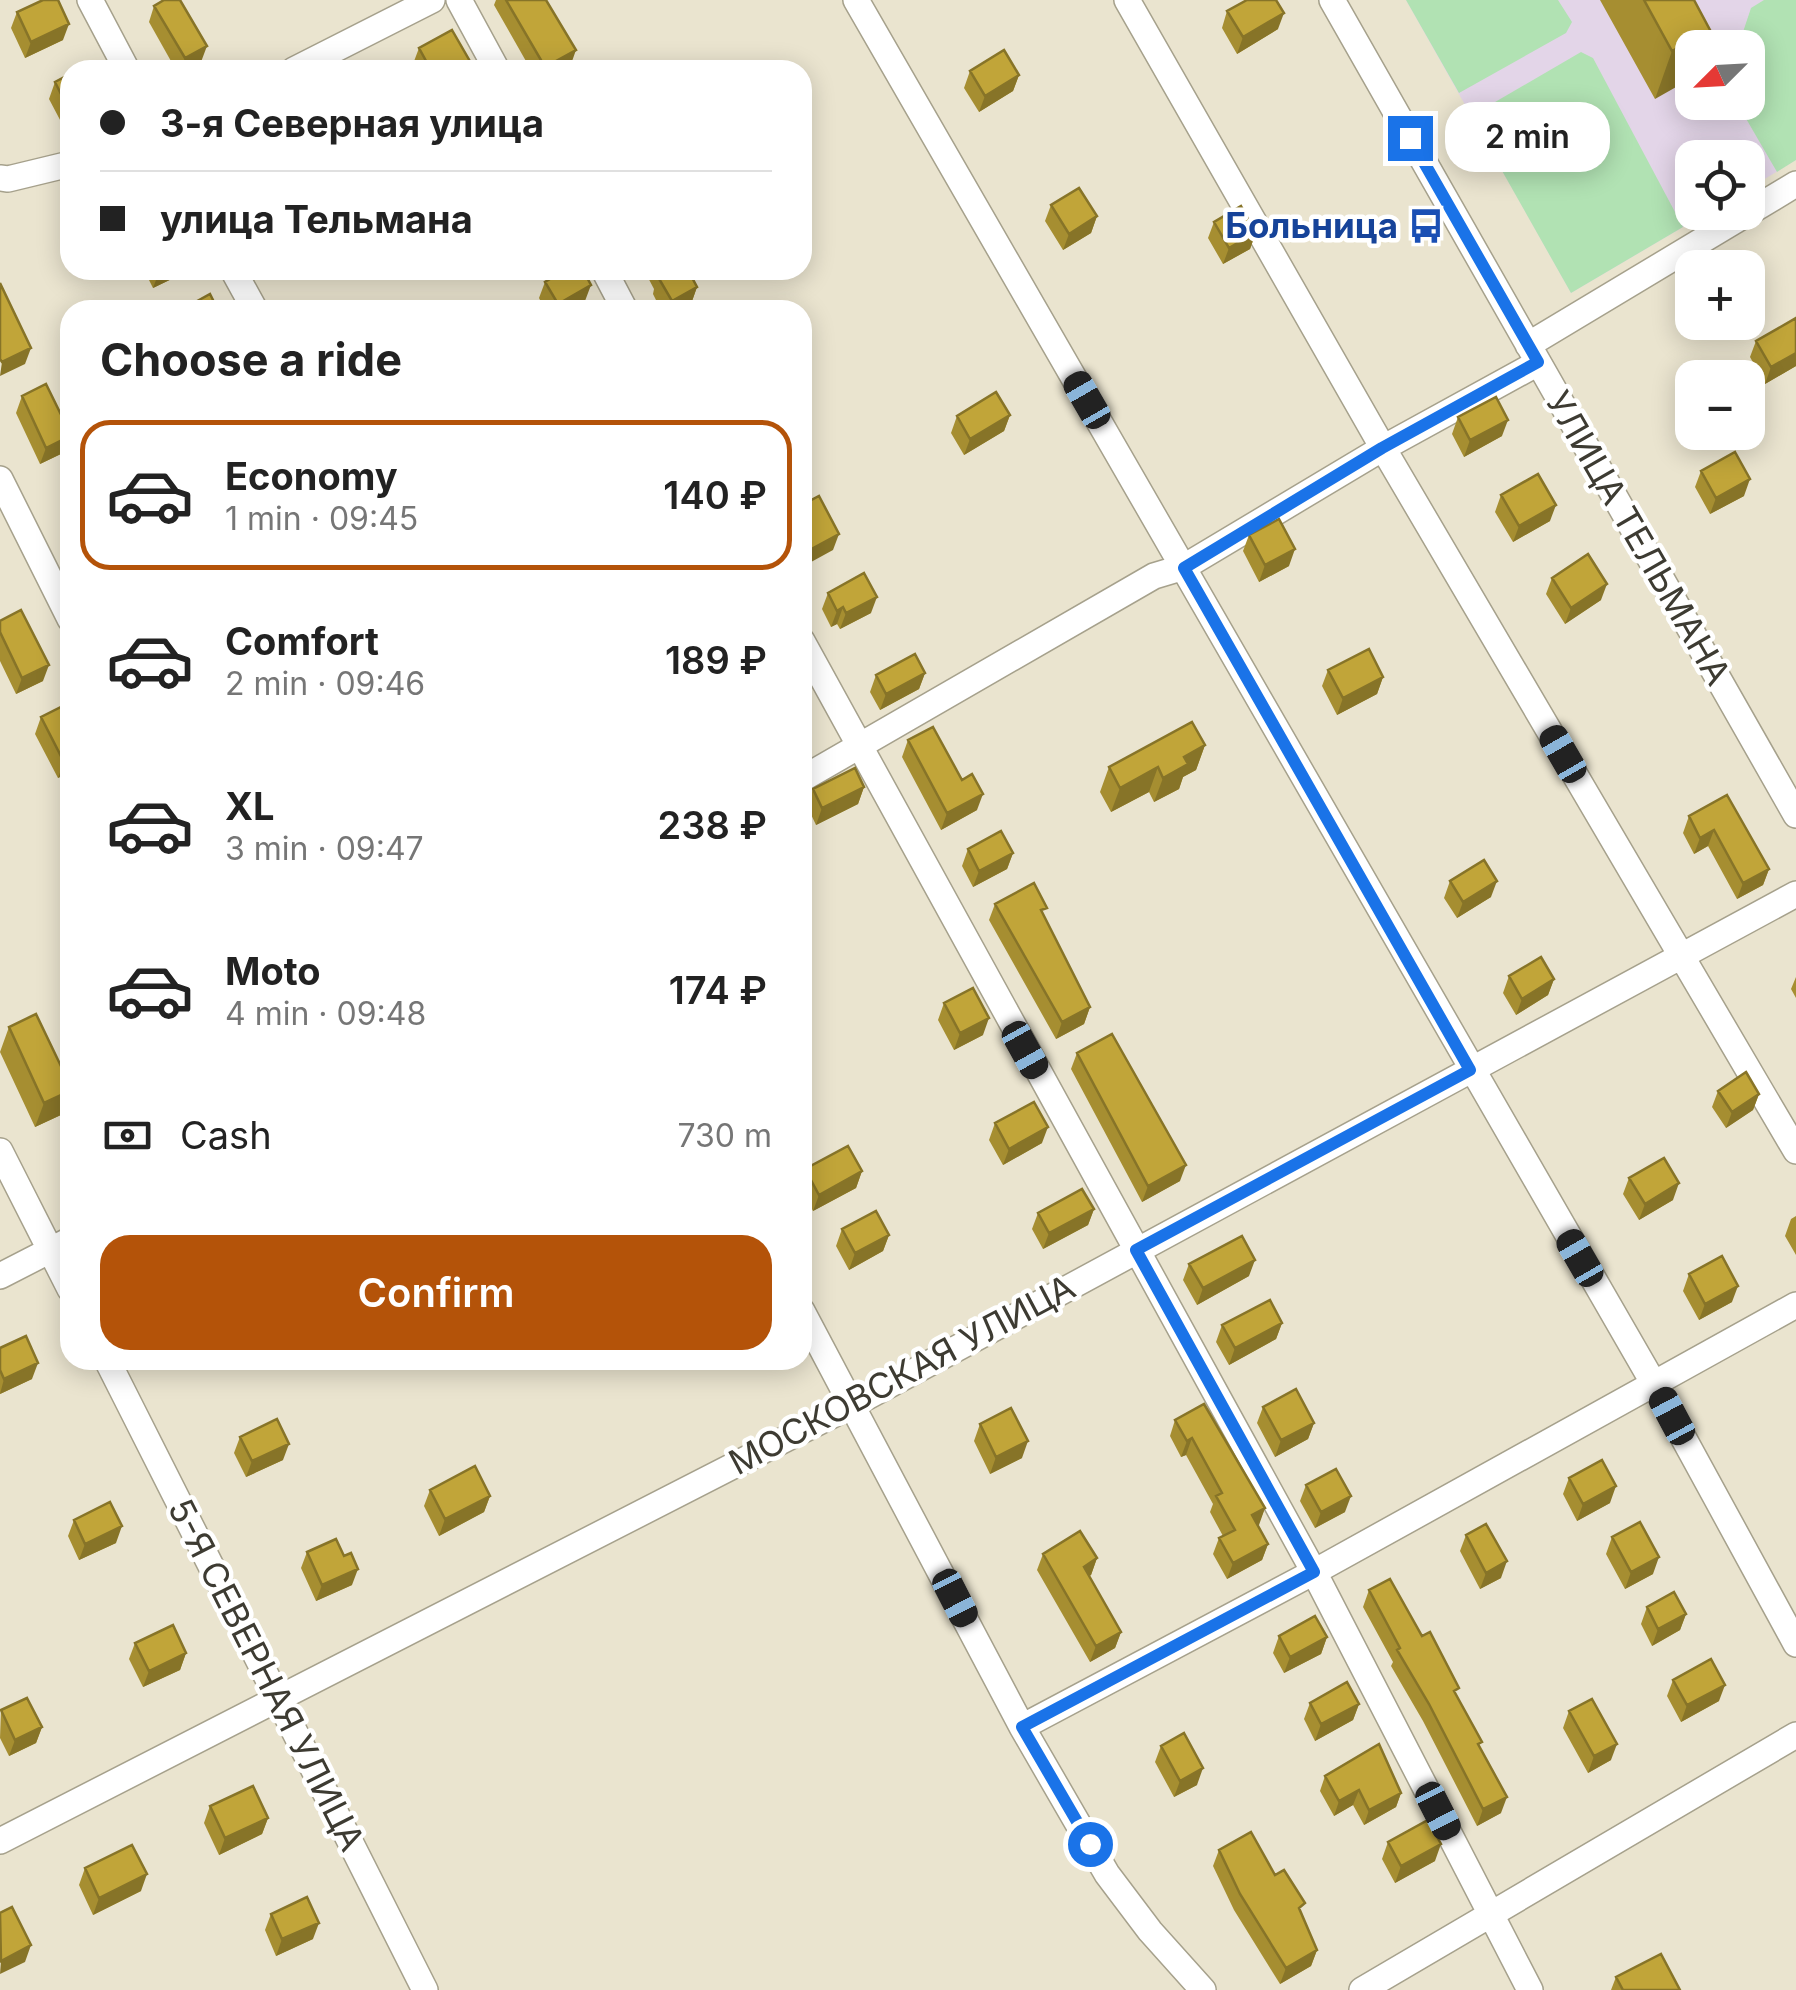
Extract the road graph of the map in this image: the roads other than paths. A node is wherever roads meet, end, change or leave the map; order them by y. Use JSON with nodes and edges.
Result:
{"nodes":[{"id":1,"x":90,"y":0,"type":"edge"},
{"id":2,"x":432,"y":0,"type":"edge"},
{"id":3,"x":459,"y":0,"type":"edge"},
{"id":4,"x":856,"y":0,"type":"edge"},
{"id":5,"x":1127,"y":0,"type":"edge"},
{"id":6,"x":1332,"y":0,"type":"edge"},
{"id":7,"x":122,"y":60,"type":"edge"},
{"id":8,"x":314,"y":60,"type":"edge"},
{"id":9,"x":492,"y":60,"type":"edge"},
{"id":10,"x":60,"y":166,"type":"edge"},
{"id":11,"x":0,"y":178,"type":"edge"},
{"id":12,"x":1796,"y":184,"type":"edge"},
{"id":13,"x":1533,"y":354,"type":"junction"},
{"id":14,"x":1382,"y":448,"type":"junction"},
{"id":15,"x":0,"y":479,"type":"edge"},
{"id":16,"x":1184,"y":568,"type":"junction"},
{"id":17,"x":60,"y":599,"type":"edge"},
{"id":18,"x":812,"y":659,"type":"edge"},
{"id":19,"x":860,"y":748,"type":"junction"},
{"id":20,"x":812,"y":774,"type":"edge"},
{"id":21,"x":1796,"y":815,"type":"edge"},
{"id":22,"x":1796,"y":894,"type":"edge"},
{"id":23,"x":1683,"y":958,"type":"junction"},
{"id":24,"x":1470,"y":1070,"type":"junction"},
{"id":25,"x":0,"y":1151,"type":"edge"},
{"id":26,"x":1796,"y":1152,"type":"edge"},
{"id":27,"x":60,"y":1246,"type":"edge"},
{"id":28,"x":1136,"y":1250,"type":"junction"},
{"id":29,"x":0,"y":1276,"type":"edge"},
{"id":30,"x":1796,"y":1305,"type":"edge"},
{"id":31,"x":812,"y":1330,"type":"edge"},
{"id":32,"x":111,"y":1370,"type":"edge"},
{"id":33,"x":1654,"y":1384,"type":"junction"},
{"id":34,"x":854,"y":1404,"type":"junction"},
{"id":35,"x":1314,"y":1572,"type":"junction"},
{"id":36,"x":1796,"y":1644,"type":"edge"},
{"id":37,"x":279,"y":1698,"type":"junction"},
{"id":38,"x":1022,"y":1727,"type":"junction"},
{"id":39,"x":1796,"y":1735,"type":"edge"},
{"id":40,"x":0,"y":1842,"type":"edge"},
{"id":41,"x":1490,"y":1914,"type":"junction"},
{"id":42,"x":425,"y":1990,"type":"edge"},
{"id":43,"x":1203,"y":1990,"type":"edge"},
{"id":44,"x":1362,"y":1990,"type":"edge"},
{"id":45,"x":1530,"y":1990,"type":"edge"}],
"edges":[{"from":1,"to":7,"type":"street"},
{"from":2,"to":8,"type":"street"},
{"from":3,"to":9,"type":"street"},
{"from":4,"to":16,"type":"street"},
{"from":5,"to":14,"type":"street"},
{"from":6,"to":13,"type":"street","name":"УЛИЦА ТЕЛЬМАНА"},
{"from":10,"to":11,"type":"street"},
{"from":12,"to":13,"type":"street"},
{"from":13,"to":14,"type":"street"},
{"from":13,"to":21,"type":"street","name":"УЛИЦА ТЕЛЬМАНА"},
{"from":14,"to":16,"type":"street"},
{"from":14,"to":23,"type":"street"},
{"from":15,"to":17,"type":"street"},
{"from":16,"to":19,"type":"street"},
{"from":16,"to":24,"type":"street"},
{"from":18,"to":19,"type":"street"},
{"from":19,"to":20,"type":"street"},
{"from":19,"to":28,"type":"street"},
{"from":22,"to":23,"type":"street","name":"МОСКОВСКАЯ УЛИЦА"},
{"from":23,"to":24,"type":"street","name":"МОСКОВСКАЯ УЛИЦА"},
{"from":23,"to":26,"type":"street"},
{"from":24,"to":28,"type":"street","name":"МОСКОВСКАЯ УЛИЦА"},
{"from":24,"to":33,"type":"street"},
{"from":25,"to":27,"type":"street"},
{"from":27,"to":29,"type":"street"},
{"from":28,"to":34,"type":"street","name":"МОСКОВСКАЯ УЛИЦА"},
{"from":28,"to":35,"type":"street"},
{"from":30,"to":33,"type":"street"},
{"from":31,"to":34,"type":"street"},
{"from":32,"to":37,"type":"street","name":"5-Я СЕВЕРНАЯ УЛИЦА"},
{"from":33,"to":35,"type":"street"},
{"from":33,"to":36,"type":"street"},
{"from":34,"to":37,"type":"street","name":"МОСКОВСКАЯ УЛИЦА"},
{"from":34,"to":38,"type":"street"},
{"from":35,"to":38,"type":"street"},
{"from":35,"to":41,"type":"street"},
{"from":37,"to":40,"type":"street","name":"МОСКОВСКАЯ УЛИЦА"},
{"from":37,"to":42,"type":"street","name":"5-Я СЕВЕРНАЯ УЛИЦА"},
{"from":38,"to":43,"type":"street"},
{"from":39,"to":41,"type":"street"},
{"from":41,"to":44,"type":"street"},
{"from":41,"to":45,"type":"street"}]}
